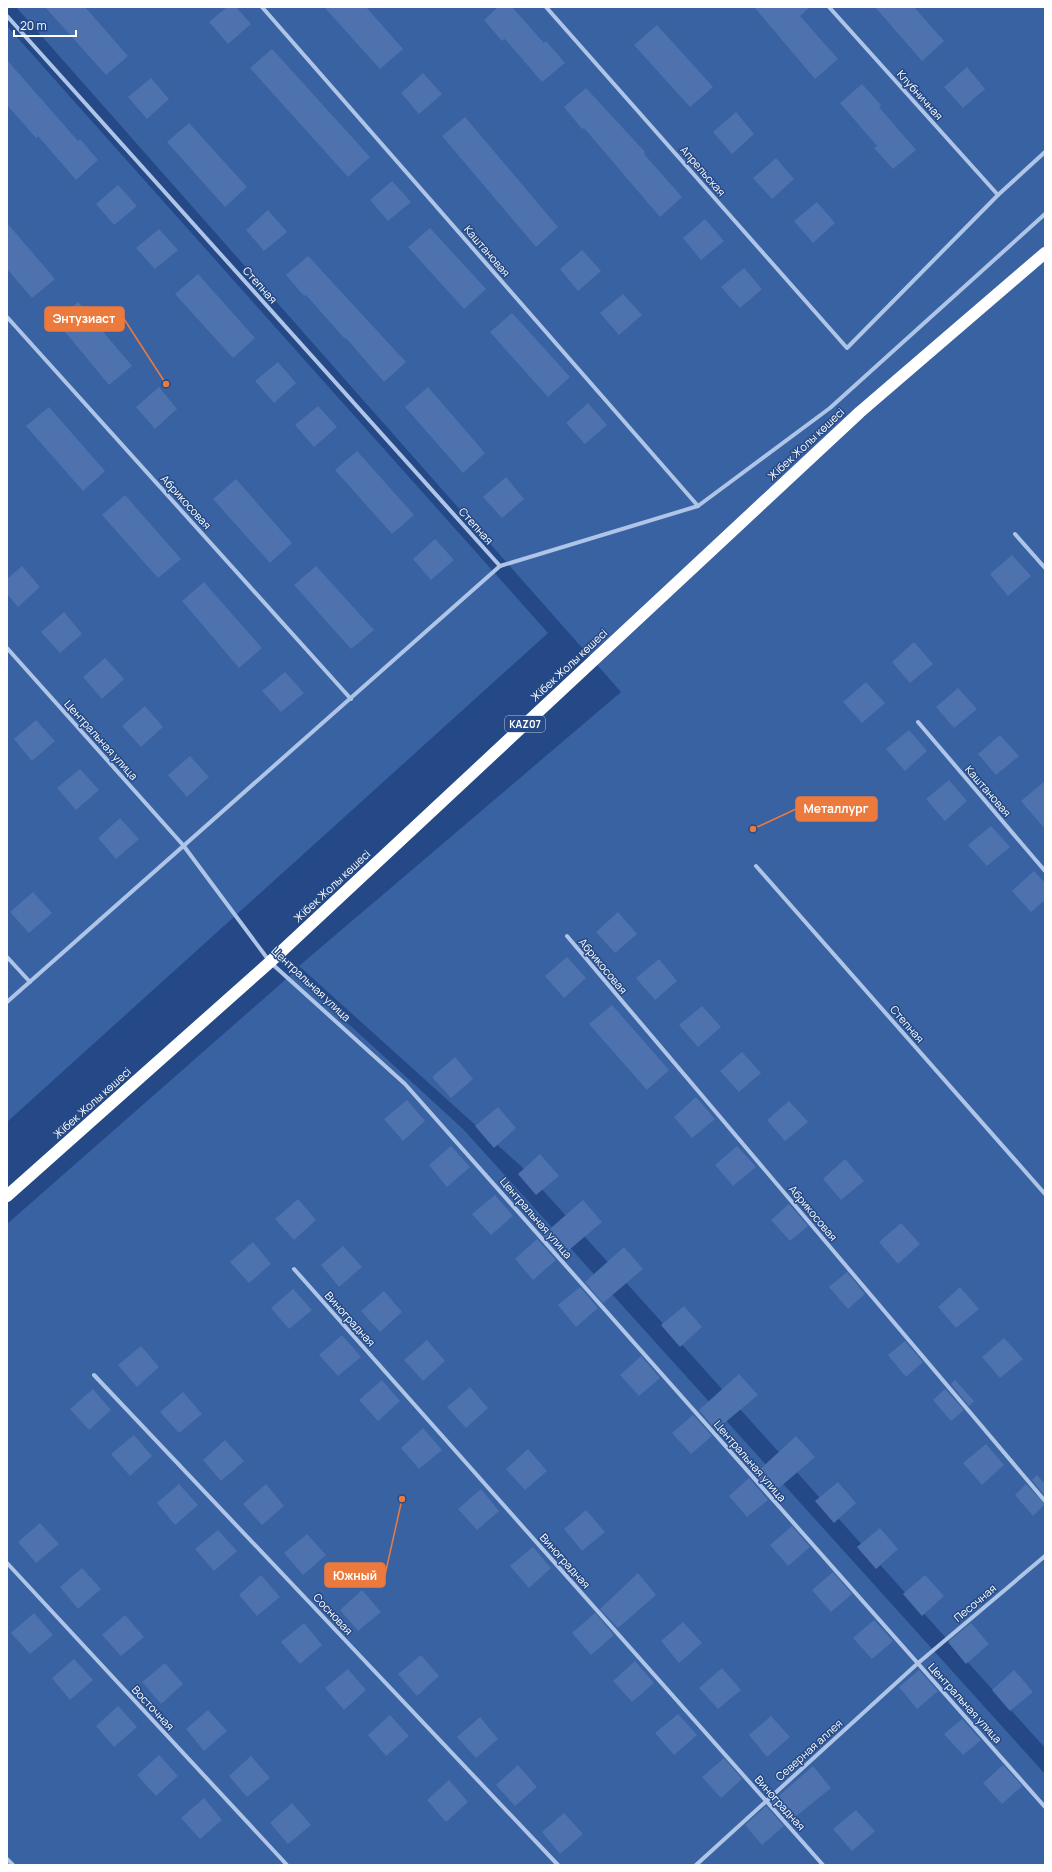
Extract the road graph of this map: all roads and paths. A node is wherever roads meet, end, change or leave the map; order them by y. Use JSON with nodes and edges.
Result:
{"nodes":[{"id":1,"x":262,"y":7,"type":"edge"},
{"id":2,"x":546,"y":7,"type":"edge"},
{"id":3,"x":829,"y":7,"type":"edge"},
{"id":4,"x":7,"y":16,"type":"edge"},
{"id":5,"x":1045,"y":152,"type":"edge"},
{"id":6,"x":998,"y":195,"type":"junction"},
{"id":7,"x":1045,"y":214,"type":"edge"},
{"id":8,"x":1045,"y":254,"type":"edge"},
{"id":9,"x":7,"y":317,"type":"edge"},
{"id":10,"x":698,"y":506,"type":"junction"},
{"id":11,"x":1014,"y":534,"type":"dead end"},
{"id":12,"x":500,"y":566,"type":"junction"},
{"id":13,"x":1045,"y":568,"type":"edge"},
{"id":14,"x":7,"y":648,"type":"edge"},
{"id":15,"x":351,"y":699,"type":"junction"},
{"id":16,"x":918,"y":722,"type":"dead end"},
{"id":17,"x":183,"y":845,"type":"junction"},
{"id":18,"x":756,"y":866,"type":"dead end"},
{"id":19,"x":1045,"y":871,"type":"edge"},
{"id":20,"x":567,"y":936,"type":"dead end"},
{"id":21,"x":7,"y":957,"type":"edge"},
{"id":22,"x":270,"y":962,"type":"junction"},
{"id":23,"x":30,"y":982,"type":"junction"},
{"id":24,"x":7,"y":1002,"type":"edge"},
{"id":25,"x":1045,"y":1194,"type":"edge"},
{"id":26,"x":7,"y":1196,"type":"edge"},
{"id":27,"x":294,"y":1269,"type":"dead end"},
{"id":28,"x":94,"y":1375,"type":"dead end"},
{"id":29,"x":1045,"y":1501,"type":"edge"},
{"id":30,"x":1045,"y":1556,"type":"edge"},
{"id":31,"x":7,"y":1563,"type":"edge"},
{"id":32,"x":917,"y":1664,"type":"junction"},
{"id":33,"x":766,"y":1801,"type":"junction"},
{"id":34,"x":1045,"y":1807,"type":"edge"},
{"id":35,"x":7,"y":1858,"type":"edge"},
{"id":36,"x":13,"y":1865,"type":"edge"},
{"id":37,"x":287,"y":1865,"type":"edge"},
{"id":38,"x":558,"y":1865,"type":"edge"},
{"id":39,"x":696,"y":1865,"type":"edge"},
{"id":40,"x":823,"y":1865,"type":"edge"}],
"edges":[{"from":1,"to":10,"type":"street","name":"Каштановая"},
{"from":2,"to":6,"type":"street","name":"Апрельская"},
{"from":3,"to":6,"type":"street","name":"Клубничная"},
{"from":4,"to":12,"type":"street","name":"Степная"},
{"from":5,"to":6,"type":"street"},
{"from":7,"to":10,"type":"street"},
{"from":8,"to":22,"type":"highway","name":"Жібек Жолы көшесі","number":"KAZ07"},
{"from":9,"to":15,"type":"street","name":"Абрикосовая"},
{"from":10,"to":12,"type":"street"},
{"from":11,"to":13,"type":"street"},
{"from":12,"to":15,"type":"street"},
{"from":14,"to":17,"type":"street","name":"Центральная улица"},
{"from":15,"to":17,"type":"street"},
{"from":16,"to":19,"type":"street","name":"Каштановая"},
{"from":17,"to":22,"type":"street","name":"Центральная улица"},
{"from":17,"to":23,"type":"street"},
{"from":18,"to":25,"type":"street","name":"Степная"},
{"from":20,"to":29,"type":"street","name":"Абрикосовая"},
{"from":21,"to":23,"type":"street"},
{"from":22,"to":26,"type":"highway","name":"Жібек Жолы көшесі","number":"KAZ07"},
{"from":22,"to":32,"type":"street","name":"Центральная улица"},
{"from":23,"to":24,"type":"street"},
{"from":27,"to":33,"type":"street","name":"Виноградная"},
{"from":28,"to":38,"type":"street","name":"Сосновая"},
{"from":30,"to":32,"type":"street","name":"Песочная"},
{"from":31,"to":37,"type":"street","name":"Восточная"},
{"from":32,"to":33,"type":"street","name":"Северная аллея"},
{"from":32,"to":34,"type":"street","name":"Центральная улица"},
{"from":33,"to":39,"type":"street","name":"Северная аллея"},
{"from":33,"to":40,"type":"street","name":"Виноградная"},
{"from":35,"to":36,"type":"street"}]}
